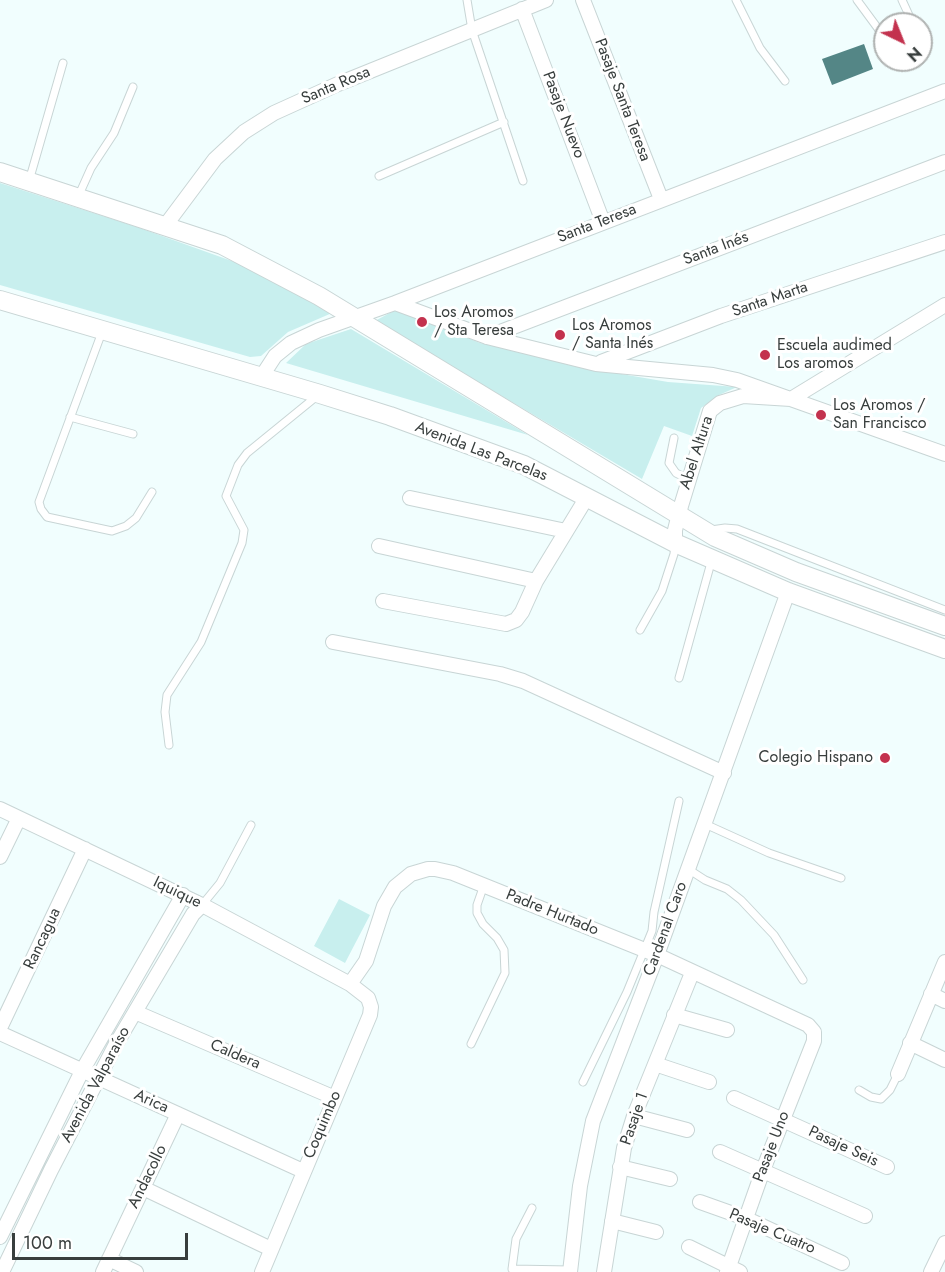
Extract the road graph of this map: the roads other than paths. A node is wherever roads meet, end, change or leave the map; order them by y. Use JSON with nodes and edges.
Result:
{"nodes":[{"id":1,"x":466,"y":0,"type":"edge"},
{"id":2,"x":546,"y":0,"type":"edge"},
{"id":3,"x":583,"y":0,"type":"edge"},
{"id":4,"x":736,"y":0,"type":"edge"},
{"id":5,"x":857,"y":0,"type":"edge"},
{"id":6,"x":522,"y":9,"type":"junction"},
{"id":7,"x":873,"y":22,"type":"edge"},
{"id":8,"x":472,"y":30,"type":"junction"},
{"id":9,"x":63,"y":63,"type":"dead end"},
{"id":10,"x":785,"y":81,"type":"dead end"},
{"id":11,"x":133,"y":87,"type":"dead end"},
{"id":12,"x":945,"y":91,"type":"edge"},
{"id":13,"x":504,"y":122,"type":"junction"},
{"id":14,"x":945,"y":162,"type":"edge"},
{"id":15,"x":0,"y":172,"type":"edge"},
{"id":16,"x":379,"y":176,"type":"dead end"},
{"id":17,"x":523,"y":181,"type":"dead end"},
{"id":18,"x":29,"y":182,"type":"junction"},
{"id":19,"x":78,"y":198,"type":"junction"},
{"id":20,"x":662,"y":199,"type":"junction"},
{"id":21,"x":603,"y":222,"type":"junction"},
{"id":22,"x":165,"y":226,"type":"junction"},
{"id":23,"x":945,"y":242,"type":"edge"},
{"id":24,"x":0,"y":300,"type":"edge"},
{"id":25,"x":395,"y":303,"type":"junction"},
{"id":26,"x":945,"y":305,"type":"edge"},
{"id":27,"x":354,"y":318,"type":"junction"},
{"id":28,"x":103,"y":329,"type":"junction"},
{"id":29,"x":487,"y":337,"type":"junction"},
{"id":30,"x":596,"y":364,"type":"junction"},
{"id":31,"x":262,"y":376,"type":"junction"},
{"id":32,"x":320,"y":394,"type":"junction"},
{"id":33,"x":791,"y":399,"type":"junction"},
{"id":34,"x":70,"y":417,"type":"junction"},
{"id":35,"x":133,"y":434,"type":"dead end"},
{"id":36,"x":674,"y":438,"type":"dead end"},
{"id":37,"x":945,"y":454,"type":"edge"},
{"id":38,"x":688,"y":479,"type":"junction"},
{"id":39,"x":152,"y":492,"type":"dead end"},
{"id":40,"x":587,"y":497,"type":"junction"},
{"id":41,"x":410,"y":498,"type":"dead end"},
{"id":42,"x":678,"y":516,"type":"junction"},
{"id":43,"x":566,"y":531,"type":"junction"},
{"id":44,"x":706,"y":532,"type":"junction"},
{"id":45,"x":675,"y":543,"type":"junction"},
{"id":46,"x":380,"y":546,"type":"dead end"},
{"id":47,"x":712,"y":559,"type":"junction"},
{"id":48,"x":536,"y":581,"type":"junction"},
{"id":49,"x":788,"y":592,"type":"junction"},
{"id":50,"x":383,"y":600,"type":"dead end"},
{"id":51,"x":945,"y":610,"type":"edge"},
{"id":52,"x":945,"y":626,"type":"edge"},
{"id":53,"x":640,"y":630,"type":"dead end"},
{"id":54,"x":333,"y":642,"type":"dead end"},
{"id":55,"x":945,"y":649,"type":"edge"},
{"id":56,"x":679,"y":678,"type":"dead end"},
{"id":57,"x":169,"y":745,"type":"dead end"},
{"id":58,"x":724,"y":773,"type":"junction"},
{"id":59,"x":679,"y":801,"type":"dead end"},
{"id":60,"x":0,"y":808,"type":"edge"},
{"id":61,"x":19,"y":818,"type":"junction"},
{"id":62,"x":705,"y":824,"type":"junction"},
{"id":63,"x":251,"y":825,"type":"dead end"},
{"id":64,"x":85,"y":849,"type":"junction"},
{"id":65,"x":0,"y":857,"type":"edge"},
{"id":66,"x":688,"y":869,"type":"junction"},
{"id":67,"x":841,"y":878,"type":"dead end"},
{"id":68,"x":484,"y":885,"type":"junction"},
{"id":69,"x":183,"y":896,"type":"junction"},
{"id":70,"x":202,"y":906,"type":"junction"},
{"id":71,"x":651,"y":953,"type":"junction"},
{"id":72,"x":945,"y":962,"type":"edge"},
{"id":73,"x":692,"y":973,"type":"junction"},
{"id":74,"x":803,"y":980,"type":"dead end"},
{"id":75,"x":350,"y":984,"type":"junction"},
{"id":76,"x":931,"y":994,"type":"junction"},
{"id":77,"x":945,"y":1000,"type":"edge"},
{"id":78,"x":135,"y":1012,"type":"junction"},
{"id":79,"x":674,"y":1015,"type":"junction"},
{"id":80,"x":808,"y":1025,"type":"joint"},
{"id":81,"x":727,"y":1030,"type":"dead end"},
{"id":82,"x":0,"y":1031,"type":"edge"},
{"id":83,"x":910,"y":1043,"type":"junction"},
{"id":84,"x":471,"y":1044,"type":"dead end"},
{"id":85,"x":945,"y":1060,"type":"edge"},
{"id":86,"x":655,"y":1064,"type":"junction"},
{"id":87,"x":82,"y":1071,"type":"junction"},
{"id":88,"x":898,"y":1074,"type":"joint"},
{"id":89,"x":98,"y":1078,"type":"junction"},
{"id":90,"x":583,"y":1082,"type":"dead end"},
{"id":91,"x":709,"y":1082,"type":"dead end"},
{"id":92,"x":859,"y":1090,"type":"dead end"},
{"id":93,"x":335,"y":1098,"type":"junction"},
{"id":94,"x":734,"y":1098,"type":"dead end"},
{"id":95,"x":178,"y":1114,"type":"junction"},
{"id":96,"x":634,"y":1116,"type":"junction"},
{"id":97,"x":783,"y":1120,"type":"junction"},
{"id":98,"x":687,"y":1130,"type":"dead end"},
{"id":99,"x":720,"y":1152,"type":"dead end"},
{"id":100,"x":620,"y":1167,"type":"junction"},
{"id":101,"x":886,"y":1167,"type":"dead end"},
{"id":102,"x":763,"y":1170,"type":"junction"},
{"id":103,"x":303,"y":1171,"type":"junction"},
{"id":104,"x":670,"y":1179,"type":"dead end"},
{"id":105,"x":143,"y":1188,"type":"junction"},
{"id":106,"x":700,"y":1202,"type":"dead end"},
{"id":107,"x":532,"y":1208,"type":"dead end"},
{"id":108,"x":865,"y":1216,"type":"dead end"},
{"id":109,"x":745,"y":1218,"type":"junction"},
{"id":110,"x":612,"y":1221,"type":"junction"},
{"id":111,"x":656,"y":1232,"type":"dead end"},
{"id":112,"x":0,"y":1237,"type":"edge"},
{"id":113,"x":689,"y":1247,"type":"dead end"},
{"id":114,"x":944,"y":1247,"type":"edge"},
{"id":115,"x":271,"y":1249,"type":"junction"},
{"id":116,"x":842,"y":1263,"type":"dead end"},
{"id":117,"x":106,"y":1266,"type":"edge"},
{"id":118,"x":5,"y":1269,"type":"edge"},
{"id":119,"x":732,"y":1270,"type":"edge"},
{"id":120,"x":511,"y":1271,"type":"edge"},
{"id":121,"x":570,"y":1271,"type":"edge"},
{"id":122,"x":608,"y":1271,"type":"edge"},
{"id":123,"x":136,"y":1272,"type":"edge"},
{"id":124,"x":262,"y":1272,"type":"edge"},
{"id":125,"x":501,"y":1272,"type":"edge"},
{"id":126,"x":931,"y":1272,"type":"edge"}],
"edges":[{"from":1,"to":8,"type":"lane"},
{"from":2,"to":6,"type":"street","name":"Santa Rosa"},
{"from":3,"to":20,"type":"street","name":"Pasaje Santa Teresa"},
{"from":4,"to":10,"type":"lane"},
{"from":5,"to":7,"type":"lane"},
{"from":6,"to":8,"type":"street","name":"Santa Rosa"},
{"from":6,"to":21,"type":"street","name":"Pasaje Nuevo"},
{"from":8,"to":13,"type":"lane"},
{"from":8,"to":22,"type":"street","name":"Santa Rosa"},
{"from":9,"to":18,"type":"lane"},
{"from":11,"to":19,"type":"lane"},
{"from":12,"to":20,"type":"street","name":"Santa Teresa"},
{"from":13,"to":16,"type":"lane"},
{"from":13,"to":17,"type":"lane"},
{"from":14,"to":29,"type":"street","name":"Santa Inés"},
{"from":15,"to":18,"type":"street"},
{"from":18,"to":19,"type":"street"},
{"from":19,"to":22,"type":"street"},
{"from":20,"to":21,"type":"street","name":"Santa Teresa"},
{"from":21,"to":25,"type":"street","name":"Santa Teresa"},
{"from":22,"to":27,"type":"street"},
{"from":23,"to":30,"type":"street","name":"Santa Marta"},
{"from":24,"to":28,"type":"street","name":"Avenida Las Parcelas"},
{"from":25,"to":27,"type":"street","name":"Santa Teresa"},
{"from":25,"to":29,"type":"street"},
{"from":26,"to":33,"type":"street"},
{"from":27,"to":31,"type":"street","name":"Santa Teresa"},
{"from":27,"to":42,"type":"street"},
{"from":28,"to":31,"type":"street","name":"Avenida Las Parcelas"},
{"from":28,"to":34,"type":"lane"},
{"from":29,"to":30,"type":"street"},
{"from":30,"to":33,"type":"street"},
{"from":31,"to":32,"type":"street","name":"Avenida Las Parcelas"},
{"from":32,"to":40,"type":"street","name":"Avenida Las Parcelas"},
{"from":32,"to":57,"type":"lane"},
{"from":33,"to":37,"type":"street"},
{"from":33,"to":38,"type":"street","name":"Abel Altura"},
{"from":34,"to":35,"type":"lane"},
{"from":34,"to":39,"type":"lane"},
{"from":36,"to":38,"type":"lane"},
{"from":38,"to":42,"type":"street","name":"Abel Altura"},
{"from":40,"to":43,"type":"street"},
{"from":40,"to":45,"type":"street","name":"Avenida Las Parcelas"},
{"from":41,"to":43,"type":"street"},
{"from":42,"to":44,"type":"street"},
{"from":42,"to":45,"type":"street","name":"Abel Altura"},
{"from":43,"to":48,"type":"street"},
{"from":44,"to":51,"type":"lane"},
{"from":44,"to":52,"type":"street"},
{"from":45,"to":47,"type":"street","name":"Avenida Las Parcelas"},
{"from":45,"to":53,"type":"lane"},
{"from":46,"to":48,"type":"street"},
{"from":47,"to":49,"type":"street","name":"Avenida Las Parcelas"},
{"from":47,"to":56,"type":"lane"},
{"from":48,"to":50,"type":"street"},
{"from":49,"to":55,"type":"street","name":"Avenida Las Parcelas"},
{"from":49,"to":58,"type":"street","name":"Cardenal Caro"},
{"from":54,"to":58,"type":"street"},
{"from":58,"to":62,"type":"street","name":"Cardenal Caro"},
{"from":59,"to":71,"type":"lane"},
{"from":60,"to":61,"type":"street","name":"Iquique"},
{"from":61,"to":64,"type":"street","name":"Iquique"},
{"from":61,"to":65,"type":"street"},
{"from":62,"to":66,"type":"street","name":"Cardenal Caro"},
{"from":62,"to":67,"type":"lane"},
{"from":63,"to":70,"type":"lane"},
{"from":64,"to":69,"type":"street","name":"Iquique"},
{"from":64,"to":82,"type":"street","name":"Rancagua"},
{"from":66,"to":71,"type":"street","name":"Cardenal Caro"},
{"from":66,"to":74,"type":"lane"},
{"from":68,"to":71,"type":"street","name":"Padre Hurtado"},
{"from":68,"to":75,"type":"street","name":"Padre Hurtado"},
{"from":68,"to":84,"type":"lane"},
{"from":69,"to":70,"type":"street","name":"Iquique"},
{"from":69,"to":87,"type":"street","name":"Avenida Valparaíso"},
{"from":70,"to":75,"type":"street","name":"Iquique"},
{"from":70,"to":78,"type":"street","name":"Avenida Valparaíso"},
{"from":71,"to":73,"type":"street","name":"Padre Hurtado"},
{"from":71,"to":90,"type":"lane"},
{"from":71,"to":121,"type":"street","name":"Cardenal Caro"},
{"from":72,"to":76,"type":"street"},
{"from":73,"to":79,"type":"street","name":"Pasaje 1"},
{"from":73,"to":80,"type":"street","name":"Padre Hurtado"},
{"from":75,"to":93,"type":"street","name":"Coquimbo"},
{"from":76,"to":77,"type":"street"},
{"from":76,"to":83,"type":"street"},
{"from":78,"to":89,"type":"street","name":"Avenida Valparaíso"},
{"from":78,"to":93,"type":"street","name":"Caldera"},
{"from":79,"to":81,"type":"street"},
{"from":79,"to":86,"type":"street","name":"Pasaje 1"},
{"from":80,"to":97,"type":"street","name":"Pasaje Uno"},
{"from":82,"to":87,"type":"street","name":"Arica"},
{"from":83,"to":85,"type":"street"},
{"from":83,"to":88,"type":"street"},
{"from":86,"to":91,"type":"street"},
{"from":86,"to":96,"type":"street","name":"Pasaje 1"},
{"from":87,"to":89,"type":"street","name":"Arica"},
{"from":87,"to":112,"type":"street","name":"Avenida Valparaíso"},
{"from":88,"to":92,"type":"lane"},
{"from":89,"to":95,"type":"street","name":"Arica"},
{"from":89,"to":118,"type":"street","name":"Avenida Valparaíso"},
{"from":93,"to":103,"type":"street","name":"Coquimbo"},
{"from":94,"to":97,"type":"street","name":"Pasaje Seis"},
{"from":95,"to":103,"type":"street","name":"Arica"},
{"from":95,"to":105,"type":"street","name":"Andacollo"},
{"from":96,"to":98,"type":"street"},
{"from":96,"to":100,"type":"street","name":"Pasaje 1"},
{"from":97,"to":101,"type":"street","name":"Pasaje Seis"},
{"from":97,"to":102,"type":"street","name":"Pasaje Uno"},
{"from":99,"to":102,"type":"street"},
{"from":100,"to":104,"type":"street"},
{"from":100,"to":110,"type":"street","name":"Pasaje 1"},
{"from":102,"to":108,"type":"street"},
{"from":102,"to":109,"type":"street","name":"Pasaje Uno"},
{"from":103,"to":115,"type":"street","name":"Coquimbo"},
{"from":105,"to":115,"type":"street"},
{"from":105,"to":117,"type":"street","name":"Andacollo"},
{"from":106,"to":109,"type":"street","name":"Pasaje Cuatro"},
{"from":107,"to":120,"type":"lane"},
{"from":109,"to":116,"type":"street","name":"Pasaje Cuatro"},
{"from":109,"to":119,"type":"street","name":"Pasaje Uno"},
{"from":110,"to":111,"type":"street"},
{"from":110,"to":122,"type":"street","name":"Pasaje 1"},
{"from":113,"to":119,"type":"street"},
{"from":114,"to":126,"type":"street"},
{"from":115,"to":124,"type":"street","name":"Coquimbo"},
{"from":117,"to":123,"type":"street"},
{"from":120,"to":121,"type":"lane"},
{"from":120,"to":125,"type":"lane"}]}
